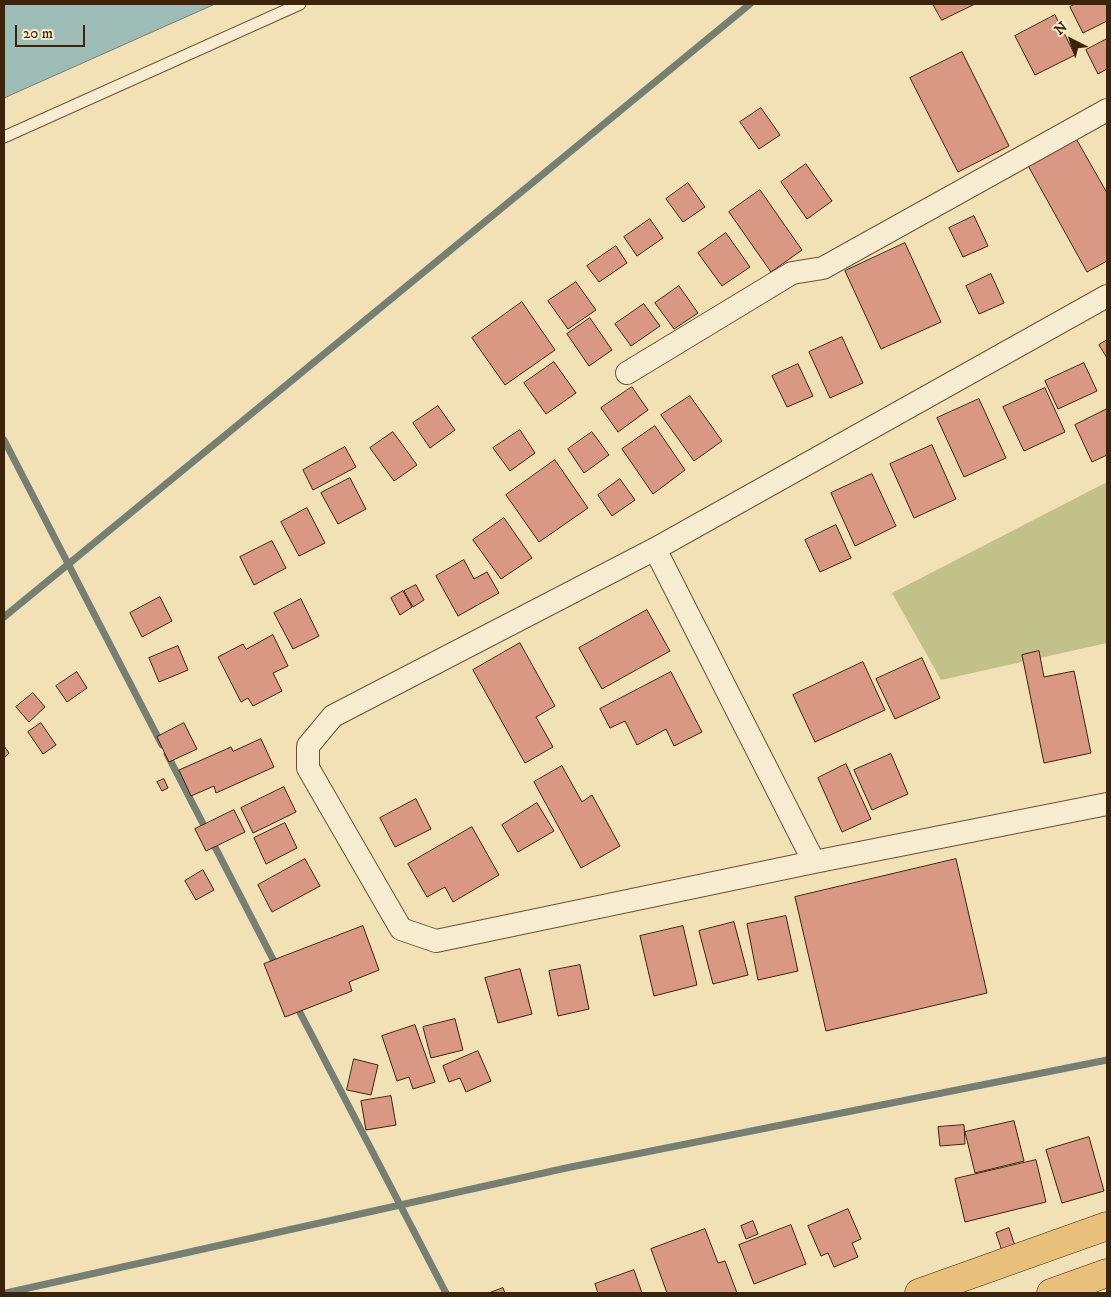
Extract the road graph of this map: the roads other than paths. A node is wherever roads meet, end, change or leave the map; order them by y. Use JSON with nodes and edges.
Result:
{"nodes":[{"id":1,"x":300,"y":4,"type":"edge"},
{"id":2,"x":1107,"y":110,"type":"edge"},
{"id":3,"x":4,"y":137,"type":"edge"},
{"id":4,"x":1107,"y":296,"type":"edge"},
{"id":5,"x":627,"y":373,"type":"dead end"},
{"id":6,"x":655,"y":549,"type":"junction"},
{"id":7,"x":1107,"y":804,"type":"edge"},
{"id":8,"x":814,"y":862,"type":"junction"},
{"id":9,"x":1107,"y":1226,"type":"edge"},
{"id":10,"x":1107,"y":1273,"type":"edge"},
{"id":11,"x":919,"y":1293,"type":"edge"},
{"id":12,"x":1052,"y":1293,"type":"edge"}],
"edges":[{"from":1,"to":3,"type":"lane"},
{"from":2,"to":5,"type":"street"},
{"from":4,"to":6,"type":"street"},
{"from":6,"to":8,"type":"street"},
{"from":6,"to":8,"type":"street"},
{"from":7,"to":8,"type":"street"},
{"from":9,"to":11,"type":"main road"},
{"from":10,"to":12,"type":"main road"}]}
